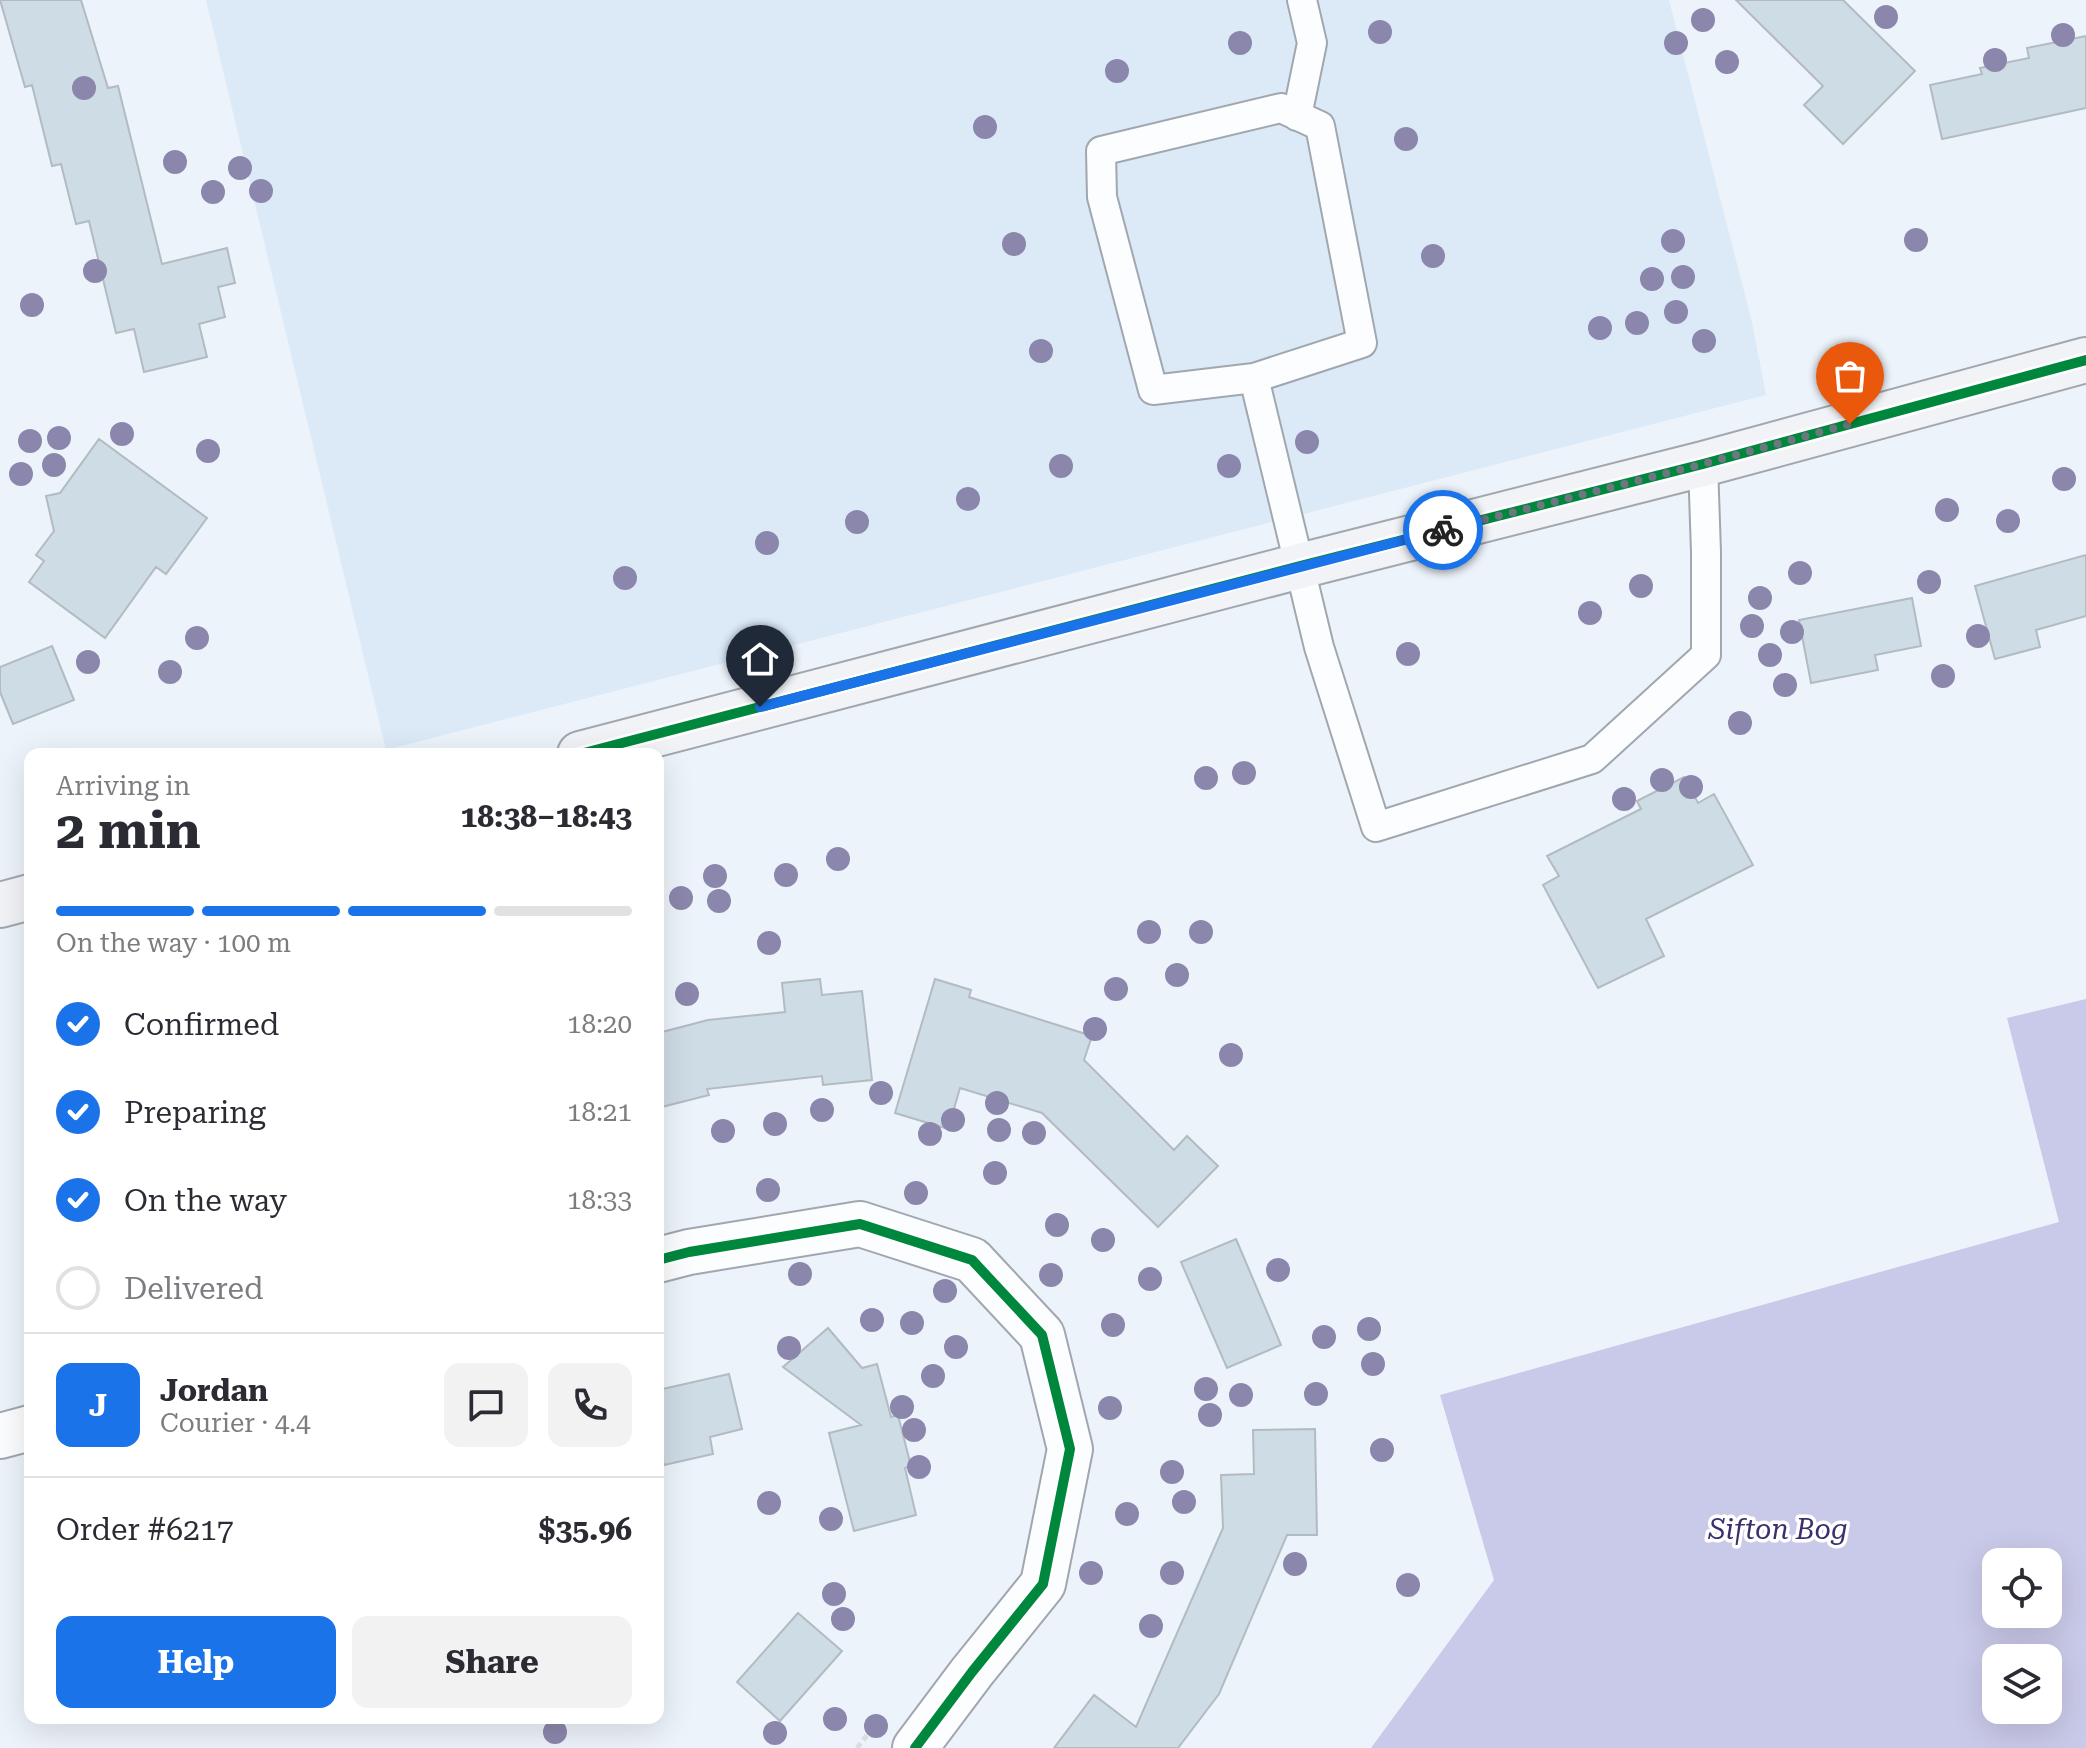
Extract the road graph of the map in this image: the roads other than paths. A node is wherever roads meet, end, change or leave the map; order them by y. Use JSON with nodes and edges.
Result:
{"nodes":[{"id":1,"x":1302,"y":0,"type":"edge"},
{"id":2,"x":1297,"y":116,"type":"junction"},
{"id":3,"x":2086,"y":360,"type":"edge"},
{"id":4,"x":1254,"y":378,"type":"junction"},
{"id":5,"x":1703,"y":464,"type":"junction"},
{"id":6,"x":1300,"y":566,"type":"junction"},
{"id":7,"x":603,"y":748,"type":"edge"},
{"id":8,"x":24,"y":899,"type":"edge"},
{"id":9,"x":0,"y":905,"type":"edge"},
{"id":10,"x":664,"y":1258,"type":"edge"},
{"id":11,"x":24,"y":1430,"type":"edge"},
{"id":12,"x":0,"y":1436,"type":"edge"},
{"id":13,"x":915,"y":1748,"type":"edge"}],
"edges":[{"from":1,"to":2,"type":"lane"},
{"from":2,"to":4,"type":"lane"},
{"from":2,"to":4,"type":"lane"},
{"from":3,"to":5,"type":"main road"},
{"from":4,"to":6,"type":"lane"},
{"from":5,"to":6,"type":"main road"},
{"from":5,"to":6,"type":"lane"},
{"from":6,"to":7,"type":"main road"},
{"from":8,"to":9,"type":"main road"},
{"from":10,"to":13,"type":"street"},
{"from":11,"to":12,"type":"street"}]}
